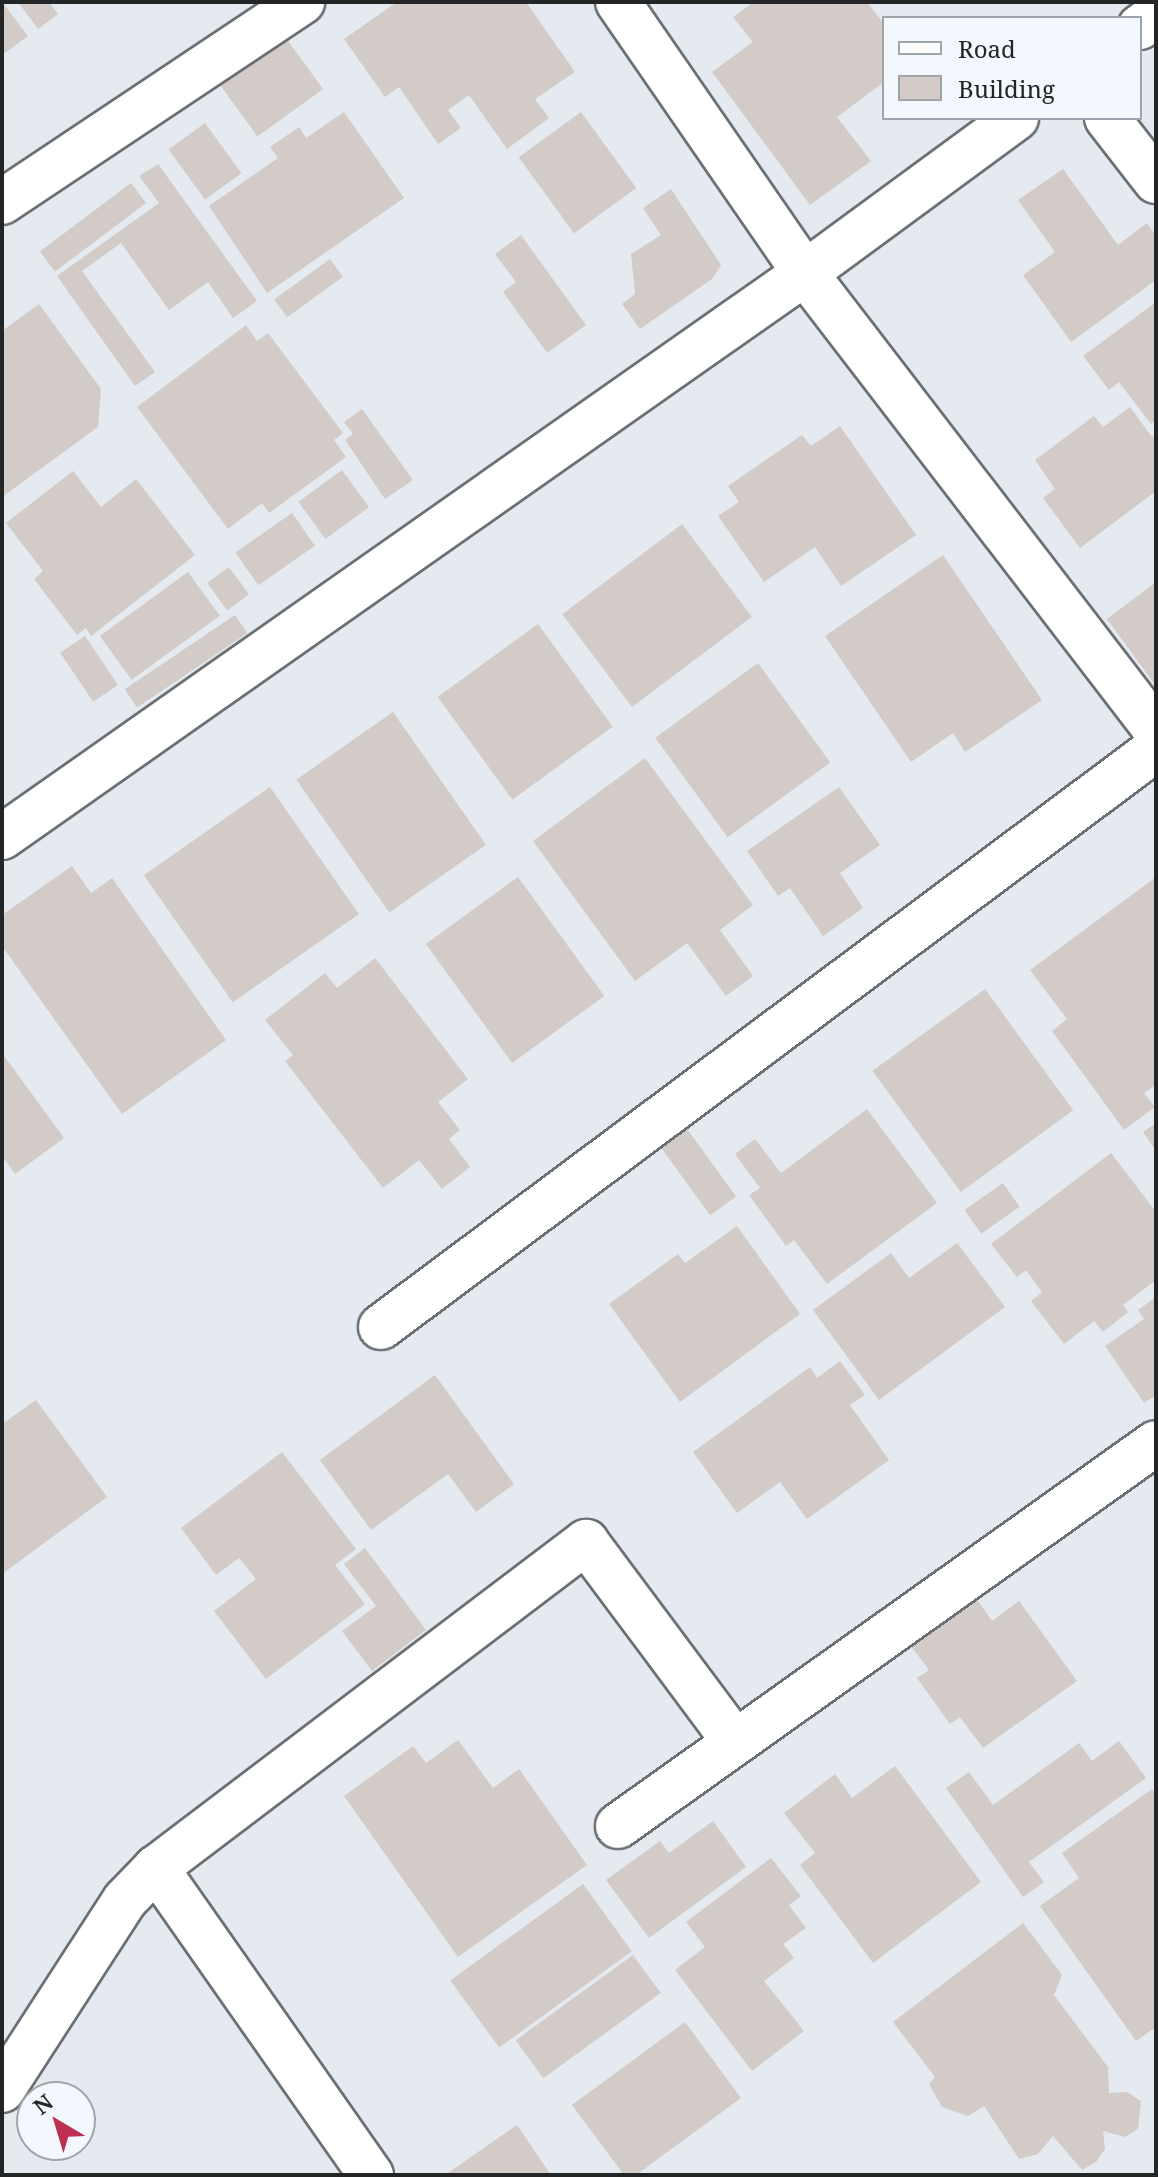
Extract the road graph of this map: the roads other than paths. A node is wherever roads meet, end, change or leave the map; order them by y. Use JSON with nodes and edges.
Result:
{"nodes":[{"id":1,"x":302,"y":2,"type":"edge"},
{"id":2,"x":618,"y":2,"type":"edge"},
{"id":3,"x":1013,"y":120,"type":"edge"},
{"id":4,"x":1109,"y":120,"type":"edge"},
{"id":5,"x":1156,"y":181,"type":"edge"},
{"id":6,"x":2,"y":202,"type":"edge"},
{"id":7,"x":805,"y":273,"type":"junction"},
{"id":8,"x":1156,"y":730,"type":"edge"},
{"id":9,"x":1156,"y":749,"type":"edge"},
{"id":10,"x":2,"y":837,"type":"edge"},
{"id":11,"x":381,"y":1327,"type":"dead end"},
{"id":12,"x":1156,"y":1443,"type":"edge"},
{"id":13,"x":733,"y":1739,"type":"junction"},
{"id":14,"x":618,"y":1826,"type":"dead end"},
{"id":15,"x":156,"y":1868,"type":"junction"},
{"id":16,"x":2,"y":2090,"type":"edge"},
{"id":17,"x":371,"y":2175,"type":"edge"}],
"edges":[{"from":1,"to":6,"type":"street"},
{"from":2,"to":7,"type":"street"},
{"from":3,"to":7,"type":"street"},
{"from":4,"to":5,"type":"street"},
{"from":7,"to":8,"type":"street"},
{"from":7,"to":10,"type":"street"},
{"from":9,"to":11,"type":"street"},
{"from":12,"to":13,"type":"street"},
{"from":13,"to":14,"type":"street"},
{"from":13,"to":15,"type":"street"},
{"from":15,"to":16,"type":"street"},
{"from":15,"to":17,"type":"street"}]}
